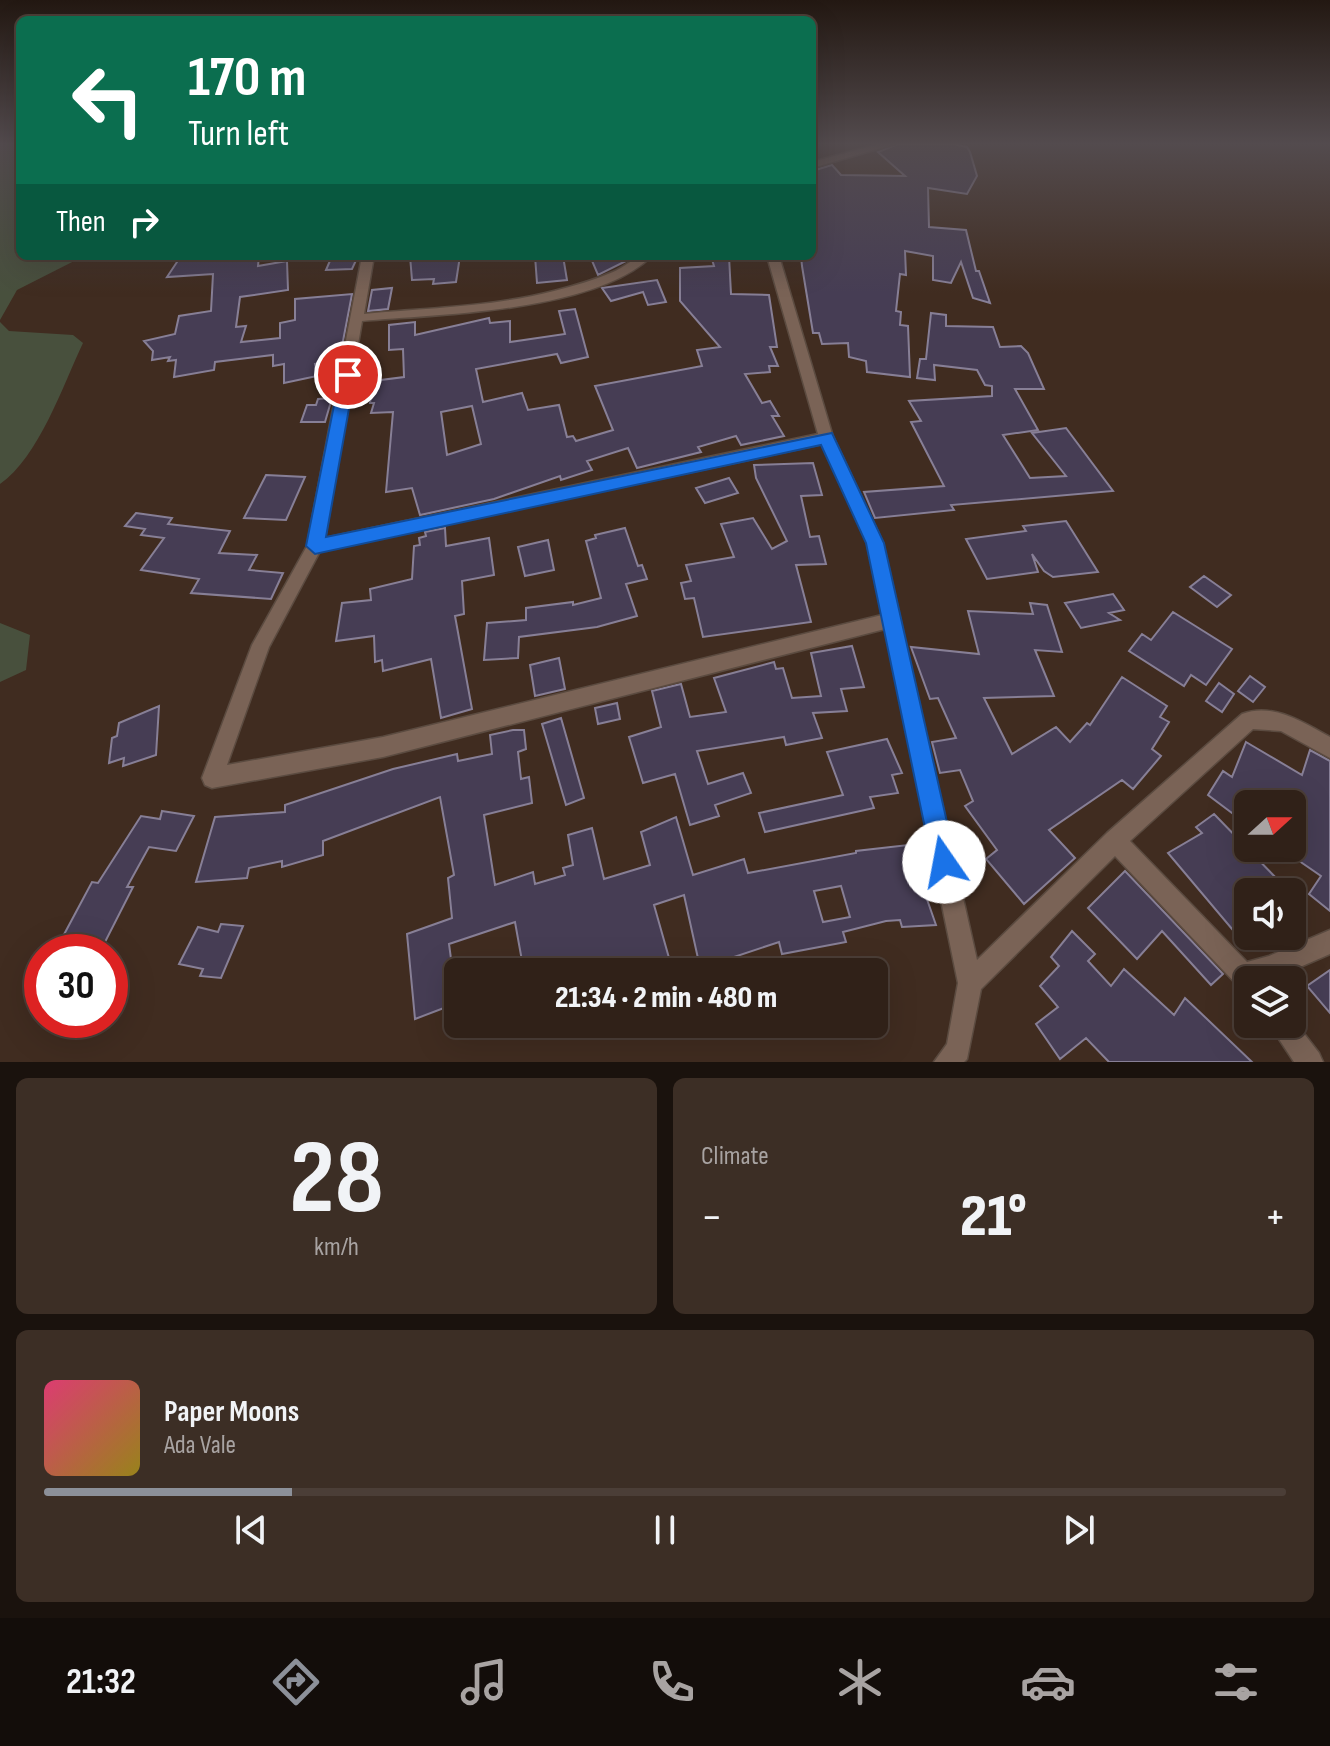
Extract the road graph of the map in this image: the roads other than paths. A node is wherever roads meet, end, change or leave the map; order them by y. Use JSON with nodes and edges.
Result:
{"nodes":[{"id":1,"x":367,"y":260,"type":"edge"},
{"id":2,"x":642,"y":260,"type":"edge"},
{"id":3,"x":774,"y":260,"type":"edge"},
{"id":4,"x":359,"y":318,"type":"junction"},
{"id":5,"x":826,"y":437,"type":"junction"},
{"id":6,"x":315,"y":546,"type":"junction"},
{"id":7,"x":892,"y":620,"type":"junction"},
{"id":8,"x":1330,"y":748,"type":"edge"},
{"id":9,"x":1115,"y":841,"type":"junction"},
{"id":10,"x":1330,"y":942,"type":"edge"},
{"id":11,"x":1235,"y":966,"type":"edge"},
{"id":12,"x":1275,"y":966,"type":"edge"},
{"id":13,"x":970,"y":983,"type":"junction"},
{"id":14,"x":1292,"y":1038,"type":"edge"},
{"id":15,"x":947,"y":1062,"type":"edge"},
{"id":16,"x":1310,"y":1062,"type":"edge"}],
"edges":[{"from":1,"to":4,"type":"street"},
{"from":2,"to":4,"type":"street"},
{"from":3,"to":5,"type":"street"},
{"from":4,"to":6,"type":"street"},
{"from":5,"to":6,"type":"street"},
{"from":5,"to":7,"type":"street"},
{"from":6,"to":7,"type":"street"},
{"from":7,"to":13,"type":"street"},
{"from":8,"to":9,"type":"street"},
{"from":9,"to":11,"type":"street"},
{"from":9,"to":13,"type":"street"},
{"from":10,"to":12,"type":"street"},
{"from":13,"to":15,"type":"street"},
{"from":14,"to":16,"type":"street"}]}
